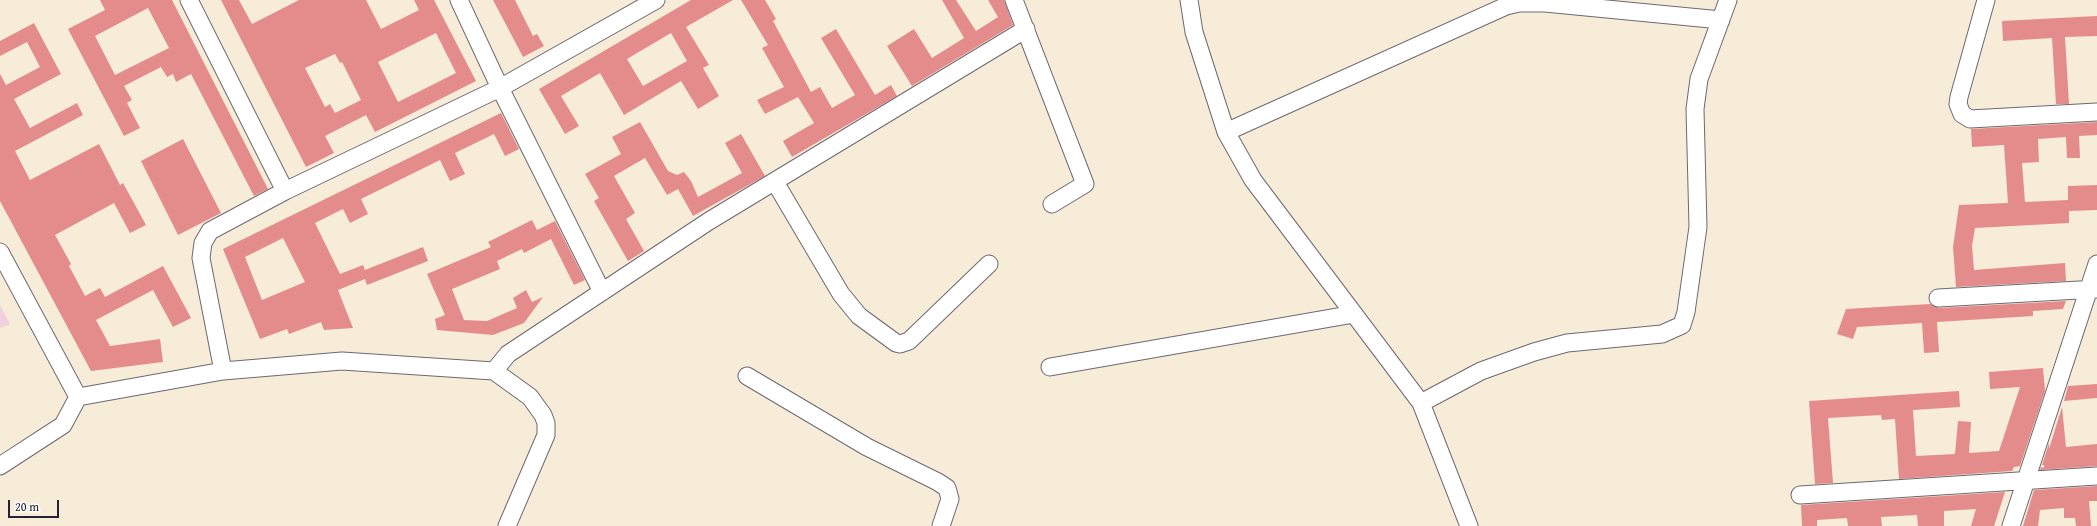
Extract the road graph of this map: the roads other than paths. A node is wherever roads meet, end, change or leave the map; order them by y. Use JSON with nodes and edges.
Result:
{"nodes":[{"id":1,"x":189,"y":0,"type":"edge"},
{"id":2,"x":459,"y":0,"type":"edge"},
{"id":3,"x":656,"y":0,"type":"edge"},
{"id":4,"x":1014,"y":0,"type":"edge"},
{"id":5,"x":1189,"y":0,"type":"edge"},
{"id":6,"x":1728,"y":0,"type":"edge"},
{"id":7,"x":1986,"y":0,"type":"edge"},
{"id":8,"x":1721,"y":20,"type":"junction"},
{"id":9,"x":1026,"y":29,"type":"junction"},
{"id":10,"x":500,"y":88,"type":"junction"},
{"id":11,"x":2097,"y":112,"type":"edge"},
{"id":12,"x":1226,"y":132,"type":"junction"},
{"id":13,"x":775,"y":182,"type":"junction"},
{"id":14,"x":285,"y":191,"type":"junction"},
{"id":15,"x":1052,"y":204,"type":"dead end"},
{"id":16,"x":0,"y":252,"type":"edge"},
{"id":17,"x":989,"y":264,"type":"dead end"},
{"id":18,"x":2097,"y":264,"type":"edge"},
{"id":19,"x":2093,"y":290,"type":"edge"},
{"id":20,"x":602,"y":292,"type":"junction"},
{"id":21,"x":1938,"y":298,"type":"dead end"},
{"id":22,"x":1354,"y":314,"type":"junction"},
{"id":23,"x":1050,"y":367,"type":"dead end"},
{"id":24,"x":223,"y":371,"type":"junction"},
{"id":25,"x":494,"y":371,"type":"junction"},
{"id":26,"x":747,"y":376,"type":"dead end"},
{"id":27,"x":78,"y":397,"type":"junction"},
{"id":28,"x":1421,"y":403,"type":"junction"},
{"id":29,"x":0,"y":466,"type":"edge"},
{"id":30,"x":2097,"y":476,"type":"edge"},
{"id":31,"x":2026,"y":479,"type":"junction"},
{"id":32,"x":1800,"y":495,"type":"dead end"},
{"id":33,"x":507,"y":526,"type":"edge"},
{"id":34,"x":941,"y":526,"type":"edge"},
{"id":35,"x":1469,"y":526,"type":"edge"},
{"id":36,"x":2011,"y":526,"type":"edge"}],
"edges":[{"from":1,"to":14,"type":"street"},
{"from":2,"to":10,"type":"street"},
{"from":3,"to":10,"type":"street"},
{"from":4,"to":9,"type":"street"},
{"from":5,"to":12,"type":"street"},
{"from":6,"to":8,"type":"street"},
{"from":7,"to":11,"type":"street"},
{"from":8,"to":12,"type":"street"},
{"from":8,"to":28,"type":"street"},
{"from":9,"to":13,"type":"street"},
{"from":9,"to":15,"type":"street"},
{"from":10,"to":14,"type":"street"},
{"from":10,"to":20,"type":"street"},
{"from":12,"to":22,"type":"street"},
{"from":13,"to":17,"type":"street"},
{"from":13,"to":20,"type":"street"},
{"from":14,"to":24,"type":"street"},
{"from":16,"to":27,"type":"street"},
{"from":18,"to":19,"type":"street"},
{"from":19,"to":21,"type":"street"},
{"from":19,"to":31,"type":"street"},
{"from":20,"to":25,"type":"street"},
{"from":22,"to":23,"type":"street"},
{"from":22,"to":28,"type":"street"},
{"from":24,"to":25,"type":"street"},
{"from":24,"to":27,"type":"street"},
{"from":25,"to":33,"type":"street"},
{"from":26,"to":34,"type":"street"},
{"from":27,"to":29,"type":"street"},
{"from":28,"to":35,"type":"street"},
{"from":30,"to":31,"type":"street"},
{"from":31,"to":32,"type":"street"},
{"from":31,"to":36,"type":"street"}]}
